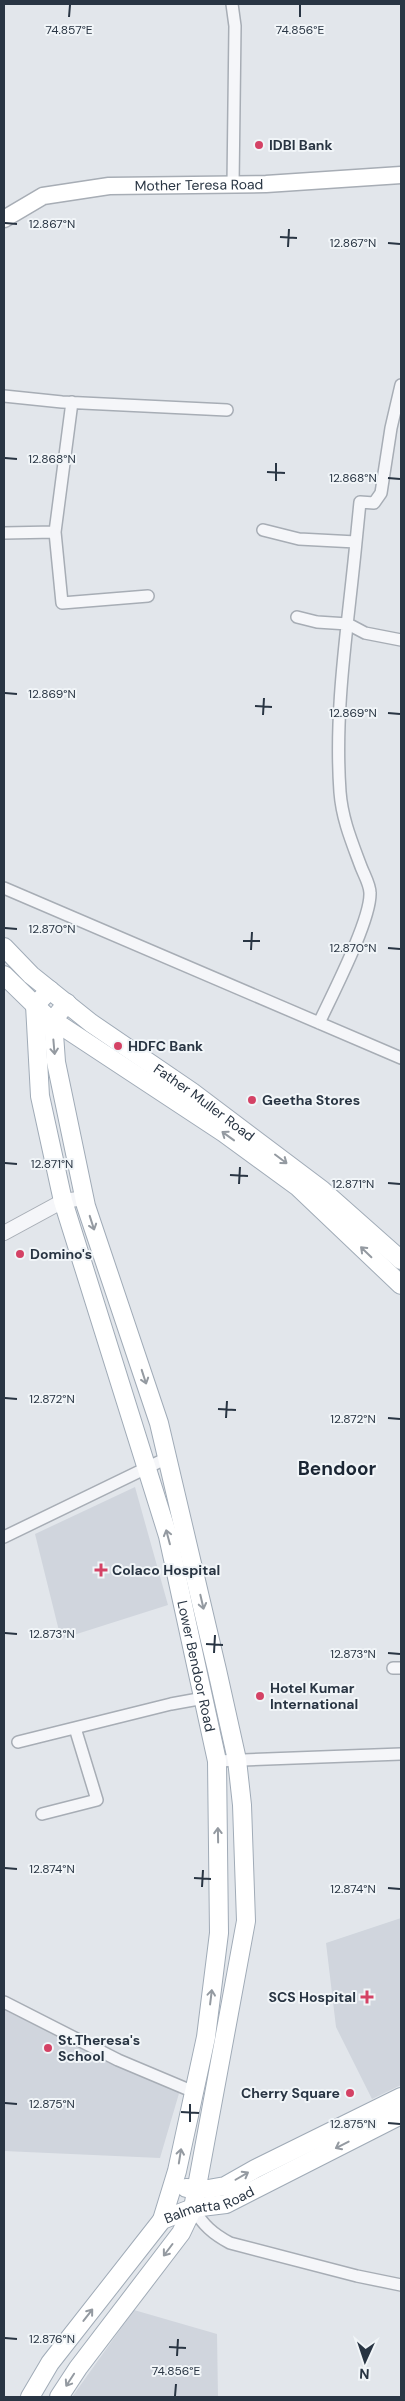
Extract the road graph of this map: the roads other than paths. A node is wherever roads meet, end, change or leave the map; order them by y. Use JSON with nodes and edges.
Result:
{"nodes":[{"id":1,"x":232,"y":4,"type":"edge"},
{"id":2,"x":401,"y":175,"type":"edge"},
{"id":3,"x":233,"y":185,"type":"junction"},
{"id":4,"x":4,"y":219,"type":"edge"},
{"id":5,"x":401,"y":385,"type":"edge"},
{"id":6,"x":4,"y":396,"type":"edge"},
{"id":7,"x":72,"y":402,"type":"junction"},
{"id":8,"x":227,"y":410,"type":"dead end"},
{"id":9,"x":263,"y":530,"type":"dead end"},
{"id":10,"x":55,"y":532,"type":"junction"},
{"id":11,"x":4,"y":533,"type":"edge"},
{"id":12,"x":356,"y":542,"type":"junction"},
{"id":13,"x":148,"y":596,"type":"dead end"},
{"id":14,"x":298,"y":617,"type":"dead end"},
{"id":15,"x":348,"y":624,"type":"junction"},
{"id":16,"x":401,"y":640,"type":"edge"},
{"id":17,"x":4,"y":888,"type":"edge"},
{"id":18,"x":6,"y":951,"type":"edge"},
{"id":19,"x":4,"y":975,"type":"edge"},
{"id":20,"x":50,"y":990,"type":"junction"},
{"id":21,"x":67,"y":1003,"type":"junction"},
{"id":22,"x":35,"y":1005,"type":"junction"},
{"id":23,"x":53,"y":1020,"type":"junction"},
{"id":24,"x":319,"y":1023,"type":"junction"},
{"id":25,"x":401,"y":1058,"type":"edge"},
{"id":26,"x":85,"y":1198,"type":"junction"},
{"id":27,"x":62,"y":1201,"type":"junction"},
{"id":28,"x":4,"y":1233,"type":"edge"},
{"id":29,"x":401,"y":1260,"type":"edge"},
{"id":30,"x":401,"y":1285,"type":"edge"},
{"id":31,"x":167,"y":1458,"type":"junction"},
{"id":32,"x":147,"y":1466,"type":"junction"},
{"id":33,"x":4,"y":1537,"type":"edge"},
{"id":34,"x":204,"y":1698,"type":"junction"},
{"id":35,"x":75,"y":1728,"type":"junction"},
{"id":36,"x":18,"y":1742,"type":"dead end"},
{"id":37,"x":401,"y":1754,"type":"edge"},
{"id":38,"x":237,"y":1760,"type":"junction"},
{"id":39,"x":217,"y":1761,"type":"junction"},
{"id":40,"x":42,"y":1814,"type":"dead end"},
{"id":41,"x":4,"y":2002,"type":"edge"},
{"id":42,"x":194,"y":2092,"type":"junction"},
{"id":43,"x":401,"y":2097,"type":"edge"},
{"id":44,"x":401,"y":2115,"type":"edge"},
{"id":45,"x":172,"y":2187,"type":"junction"},
{"id":46,"x":197,"y":2188,"type":"junction"},
{"id":47,"x":193,"y":2208,"type":"junction"},
{"id":48,"x":162,"y":2220,"type":"junction"},
{"id":49,"x":401,"y":2285,"type":"edge"},
{"id":50,"x":30,"y":2397,"type":"edge"},
{"id":51,"x":59,"y":2397,"type":"edge"}],
"edges":[{"from":1,"to":3,"type":"street"},
{"from":2,"to":3,"type":"main road","name":"Mother Teresa Road"},
{"from":3,"to":4,"type":"main road","name":"Mother Teresa Road"},
{"from":5,"to":12,"type":"street"},
{"from":6,"to":7,"type":"street"},
{"from":7,"to":8,"type":"street"},
{"from":7,"to":10,"type":"street"},
{"from":9,"to":12,"type":"street"},
{"from":10,"to":11,"type":"street"},
{"from":10,"to":13,"type":"street"},
{"from":12,"to":15,"type":"street"},
{"from":14,"to":15,"type":"street"},
{"from":15,"to":16,"type":"street"},
{"from":15,"to":24,"type":"street"},
{"from":17,"to":24,"type":"street"},
{"from":18,"to":20,"type":"main road","name":"Father Muller Road"},
{"from":19,"to":22,"type":"main road"},
{"from":20,"to":21,"type":"main road","name":"Father Muller Road"},
{"from":20,"to":22,"type":"main road"},
{"from":21,"to":23,"type":"main road"},
{"from":21,"to":29,"type":"main road","name":"Father Muller Road","one_way":true},
{"from":22,"to":23,"type":"main road"},
{"from":22,"to":27,"type":"main road","name":"Lower Bendoor Road"},
{"from":23,"to":26,"type":"main road","one_way":true},
{"from":30,"to":23,"type":"main road","one_way":true},
{"from":24,"to":25,"type":"street"},
{"from":26,"to":27,"type":"street"},
{"from":26,"to":31,"type":"main road","one_way":true},
{"from":27,"to":28,"type":"street"},
{"from":27,"to":32,"type":"main road","name":"Lower Bendoor Road"},
{"from":31,"to":32,"type":"street"},
{"from":31,"to":38,"type":"main road","one_way":true},
{"from":32,"to":33,"type":"street"},
{"from":34,"to":32,"type":"main road","name":"Lower Bendoor Road","one_way":true},
{"from":34,"to":35,"type":"street"},
{"from":34,"to":39,"type":"main road","name":"Lower Bendoor Road"},
{"from":35,"to":36,"type":"street"},
{"from":35,"to":40,"type":"street"},
{"from":37,"to":38,"type":"street"},
{"from":38,"to":39,"type":"street"},
{"from":38,"to":46,"type":"main road"},
{"from":42,"to":39,"type":"main road","name":"Lower Bendoor Road","one_way":true},
{"from":41,"to":42,"type":"street"},
{"from":45,"to":42,"type":"main road","name":"Lower Bendoor Road","one_way":true},
{"from":46,"to":43,"type":"main road","name":"Balmatta Road","one_way":true},
{"from":44,"to":47,"type":"main road","name":"Balmatta Road","one_way":true},
{"from":45,"to":46,"type":"main road","name":"Balmatta Road"},
{"from":45,"to":48,"type":"main road","name":"Lower Bendoor Road"},
{"from":46,"to":47,"type":"main road"},
{"from":47,"to":48,"type":"main road","name":"Balmatta Road"},
{"from":47,"to":49,"type":"street"},
{"from":47,"to":51,"type":"main road","one_way":true},
{"from":50,"to":48,"type":"main road","name":"Balmatta Road","one_way":true}]}
